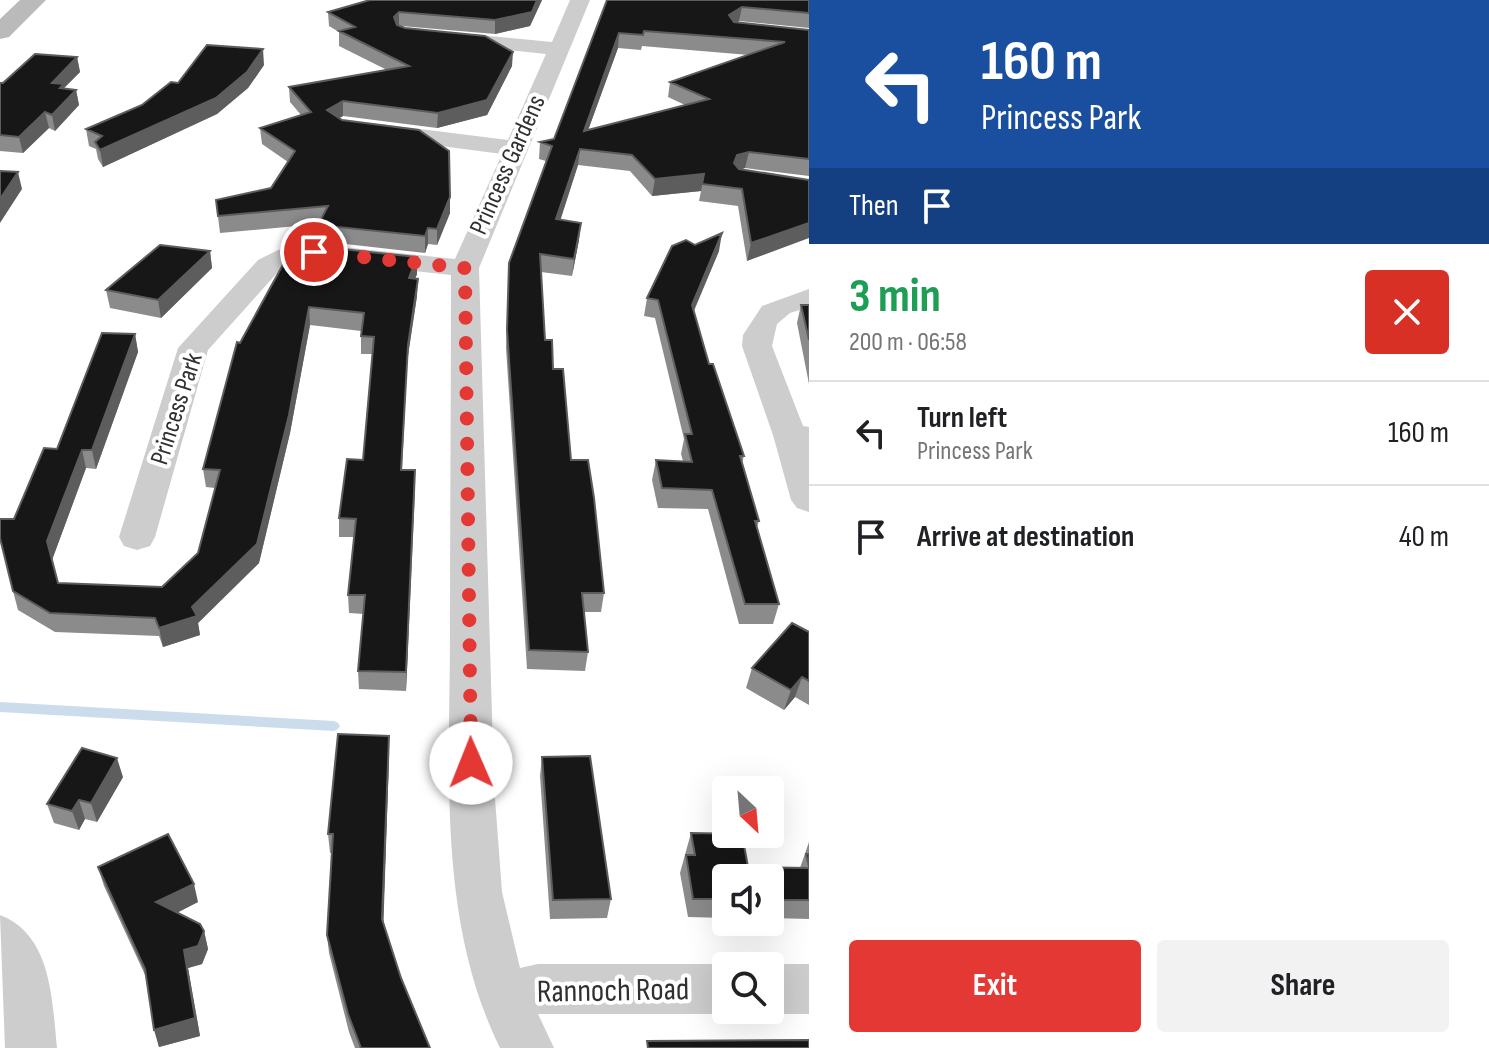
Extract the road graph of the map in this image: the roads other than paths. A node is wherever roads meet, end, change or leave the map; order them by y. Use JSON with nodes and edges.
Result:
{"nodes":[{"id":1,"x":34,"y":0,"type":"edge"},
{"id":2,"x":580,"y":0,"type":"edge"},
{"id":3,"x":0,"y":32,"type":"edge"},
{"id":4,"x":420,"y":35,"type":"edge"},
{"id":5,"x":557,"y":49,"type":"junction"},
{"id":6,"x":357,"y":128,"type":"edge"},
{"id":7,"x":515,"y":148,"type":"junction"},
{"id":8,"x":465,"y":268,"type":"junction"},
{"id":9,"x":809,"y":298,"type":"edge"},
{"id":10,"x":799,"y":436,"type":"edge"},
{"id":11,"x":809,"y":500,"type":"edge"},
{"id":12,"x":137,"y":537,"type":"dead end"},
{"id":13,"x":0,"y":938,"type":"edge"},
{"id":14,"x":712,"y":989,"type":"edge"},
{"id":15,"x":784,"y":989,"type":"edge"},
{"id":16,"x":809,"y":989,"type":"edge"},
{"id":17,"x":501,"y":996,"type":"junction"},
{"id":18,"x":31,"y":1048,"type":"edge"},
{"id":19,"x":528,"y":1048,"type":"edge"}],
"edges":[{"from":1,"to":3,"type":"street"},
{"from":2,"to":5,"type":"street","name":"Princess Gardens"},
{"from":4,"to":5,"type":"street"},
{"from":5,"to":7,"type":"street","name":"Princess Gardens"},
{"from":6,"to":7,"type":"street"},
{"from":7,"to":8,"type":"street","name":"Princess Gardens"},
{"from":8,"to":12,"type":"street","name":"Princess Park"},
{"from":8,"to":17,"type":"street","name":"Princess Gardens"},
{"from":9,"to":10,"type":"street"},
{"from":10,"to":11,"type":"street"},
{"from":13,"to":18,"type":"street"},
{"from":14,"to":17,"type":"street","name":"Rannoch Road"},
{"from":15,"to":16,"type":"street"},
{"from":17,"to":19,"type":"street","name":"Princess Gardens"}]}
